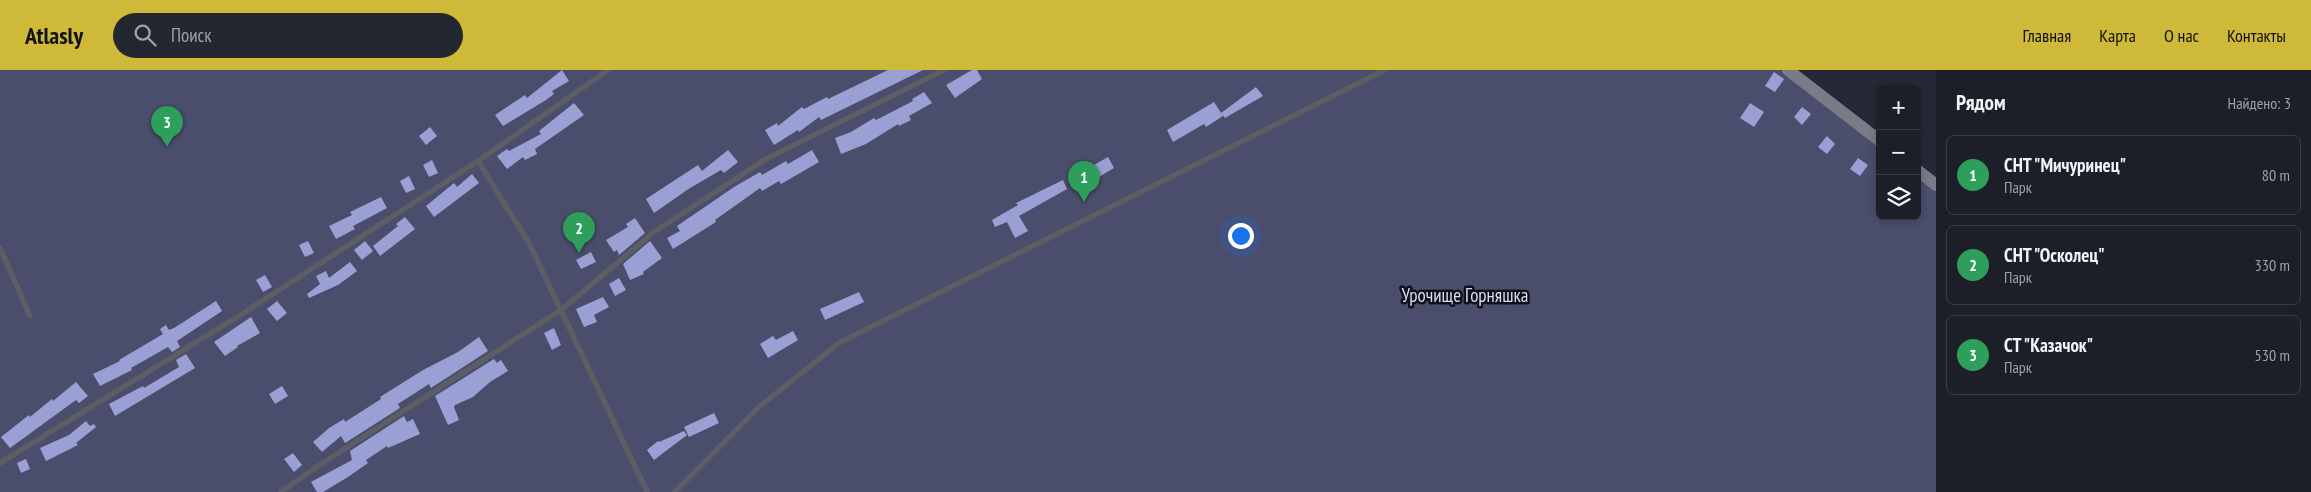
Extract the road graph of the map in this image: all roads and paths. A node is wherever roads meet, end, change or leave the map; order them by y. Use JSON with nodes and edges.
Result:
{"nodes":[{"id":1,"x":608,"y":70,"type":"edge"},
{"id":2,"x":944,"y":70,"type":"edge"},
{"id":3,"x":1385,"y":70,"type":"edge"},
{"id":4,"x":1788,"y":70,"type":"edge"},
{"id":5,"x":1876,"y":138,"type":"edge"},
{"id":6,"x":478,"y":161,"type":"junction"},
{"id":7,"x":1921,"y":173,"type":"edge"},
{"id":8,"x":1936,"y":185,"type":"edge"},
{"id":9,"x":0,"y":248,"type":"edge"},
{"id":10,"x":561,"y":310,"type":"junction"},
{"id":11,"x":30,"y":316,"type":"dead end"},
{"id":12,"x":0,"y":463,"type":"edge"},
{"id":13,"x":281,"y":492,"type":"edge"},
{"id":14,"x":647,"y":492,"type":"edge"},
{"id":15,"x":675,"y":492,"type":"edge"}],
"edges":[{"from":1,"to":6,"type":"lane"},
{"from":2,"to":10,"type":"lane"},
{"from":3,"to":15,"type":"lane"},
{"from":4,"to":5,"type":"street"},
{"from":6,"to":10,"type":"lane"},
{"from":6,"to":12,"type":"lane"},
{"from":7,"to":8,"type":"street"},
{"from":9,"to":11,"type":"lane"},
{"from":10,"to":13,"type":"lane"},
{"from":10,"to":14,"type":"lane"}]}
